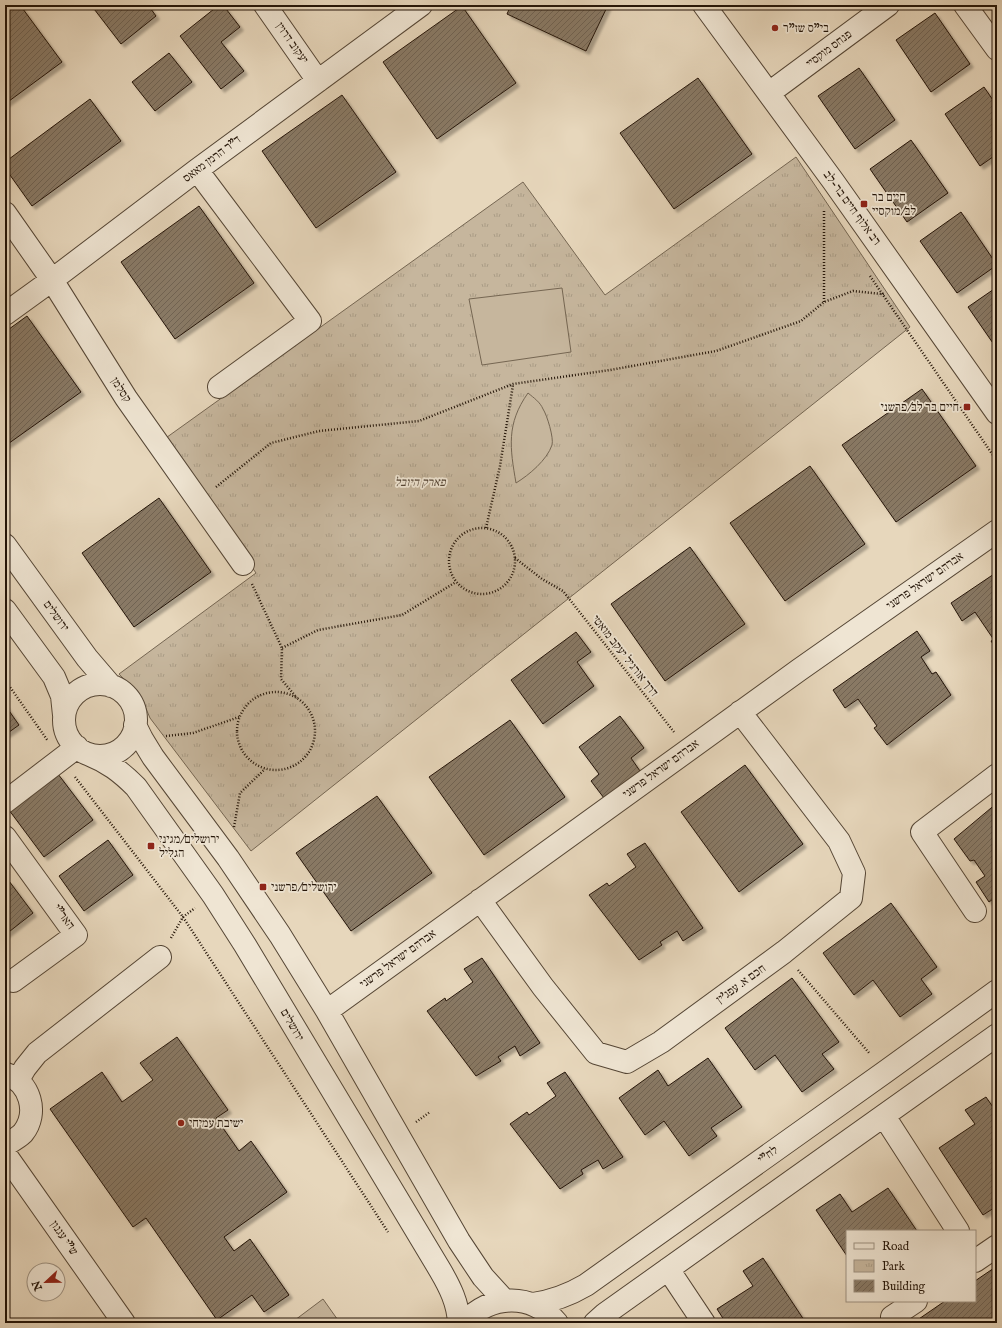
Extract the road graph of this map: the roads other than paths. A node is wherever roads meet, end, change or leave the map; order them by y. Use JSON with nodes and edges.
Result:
{"nodes":[{"id":1,"x":265,"y":5,"type":"edge"},
{"id":2,"x":421,"y":5,"type":"edge"},
{"id":3,"x":704,"y":5,"type":"edge"},
{"id":4,"x":888,"y":5,"type":"edge"},
{"id":5,"x":965,"y":5,"type":"edge"},
{"id":6,"x":997,"y":49,"type":"edge"},
{"id":7,"x":318,"y":81,"type":"junction"},
{"id":8,"x":769,"y":93,"type":"junction"},
{"id":9,"x":197,"y":170,"type":"junction"},
{"id":10,"x":5,"y":213,"type":"edge"},
{"id":11,"x":52,"y":280,"type":"junction"},
{"id":12,"x":5,"y":314,"type":"edge"},
{"id":13,"x":219,"y":387,"type":"dead end"},
{"id":14,"x":997,"y":413,"type":"edge"},
{"id":15,"x":997,"y":531,"type":"edge"},
{"id":16,"x":5,"y":545,"type":"edge"},
{"id":17,"x":243,"y":564,"type":"road end"},
{"id":18,"x":5,"y":610,"type":"edge"},
{"id":19,"x":111,"y":686,"type":"junction"},
{"id":20,"x":740,"y":712,"type":"junction"},
{"id":21,"x":64,"y":715,"type":"junction"},
{"id":22,"x":138,"y":732,"type":"junction"},
{"id":23,"x":75,"y":754,"type":"junction"},
{"id":24,"x":997,"y":775,"type":"edge"},
{"id":25,"x":5,"y":802,"type":"edge"},
{"id":26,"x":5,"y":837,"type":"edge"},
{"id":27,"x":480,"y":900,"type":"junction"},
{"id":28,"x":975,"y":911,"type":"dead end"},
{"id":29,"x":160,"y":957,"type":"road end"},
{"id":30,"x":13,"y":981,"type":"dead end"},
{"id":31,"x":997,"y":991,"type":"edge"},
{"id":32,"x":327,"y":1011,"type":"junction"},
{"id":33,"x":997,"y":1035,"type":"edge"},
{"id":34,"x":12,"y":1077,"type":"edge"},
{"id":35,"x":884,"y":1116,"type":"junction"},
{"id":36,"x":5,"y":1145,"type":"edge"},
{"id":37,"x":5,"y":1154,"type":"edge"},
{"id":38,"x":957,"y":1230,"type":"edge"},
{"id":39,"x":997,"y":1246,"type":"edge"},
{"id":40,"x":976,"y":1260,"type":"edge"},
{"id":41,"x":668,"y":1269,"type":"junction"},
{"id":42,"x":504,"y":1300,"type":"junction"},
{"id":43,"x":914,"y":1302,"type":"edge"},
{"id":44,"x":533,"y":1304,"type":"junction"},
{"id":45,"x":892,"y":1317,"type":"dead end"},
{"id":46,"x":124,"y":1323,"type":"edge"},
{"id":47,"x":459,"y":1323,"type":"edge"},
{"id":48,"x":464,"y":1323,"type":"edge"},
{"id":49,"x":557,"y":1323,"type":"edge"},
{"id":50,"x":595,"y":1323,"type":"edge"},
{"id":51,"x":704,"y":1323,"type":"edge"}],
"edges":[{"from":1,"to":7,"type":"street","name":"יעקוב דרוין"},
{"from":2,"to":7,"type":"street","name":"ד\"ר הרמן מאאס"},
{"from":3,"to":8,"type":"street","name":"רב אלוף חיים בר-לב"},
{"from":4,"to":8,"type":"street","name":"פנחס מוקסיי"},
{"from":5,"to":6,"type":"street"},
{"from":7,"to":9,"type":"street","name":"ד\"ר הרמן מאאס"},
{"from":8,"to":14,"type":"street","name":"רב אלוף חיים בר-לב"},
{"from":9,"to":11,"type":"street","name":"ד\"ר הרמן מאאס"},
{"from":9,"to":13,"type":"street"},
{"from":10,"to":11,"type":"street","name":"קסלמן"},
{"from":11,"to":12,"type":"street","name":"ד\"ר הרמן מאאס"},
{"from":11,"to":17,"type":"street","name":"קסלמן"},
{"from":15,"to":20,"type":"street","name":"אברהם ישראל פרשני"},
{"from":16,"to":19,"type":"street","name":"ירושלים"},
{"from":18,"to":21,"type":"street"},
{"from":19,"to":21,"type":"street"},
{"from":19,"to":22,"type":"street"},
{"from":20,"to":27,"type":"street","name":"אברהם ישראל פרשני"},
{"from":20,"to":27,"type":"street","name":"חכם א. עפג'ין"},
{"from":21,"to":23,"type":"street"},
{"from":22,"to":23,"type":"street"},
{"from":22,"to":32,"type":"street"},
{"from":23,"to":25,"type":"street"},
{"from":23,"to":47,"type":"street","name":"ירושלים"},
{"from":24,"to":28,"type":"street"},
{"from":26,"to":30,"type":"street","name":"האר\"י"},
{"from":27,"to":32,"type":"street","name":"אברהם ישראל פרשני"},
{"from":29,"to":34,"type":"street"},
{"from":31,"to":44,"type":"street","name":"לח\"י"},
{"from":32,"to":42,"type":"street"},
{"from":33,"to":35,"type":"street"},
{"from":34,"to":36,"type":"street"},
{"from":35,"to":38,"type":"street"},
{"from":35,"to":41,"type":"street"},
{"from":37,"to":46,"type":"street","name":"ש\"י עגנון"},
{"from":39,"to":40,"type":"street"},
{"from":41,"to":50,"type":"street"},
{"from":41,"to":51,"type":"street"},
{"from":42,"to":44,"type":"street"},
{"from":42,"to":48,"type":"street"},
{"from":43,"to":45,"type":"street"},
{"from":44,"to":49,"type":"street"}]}
